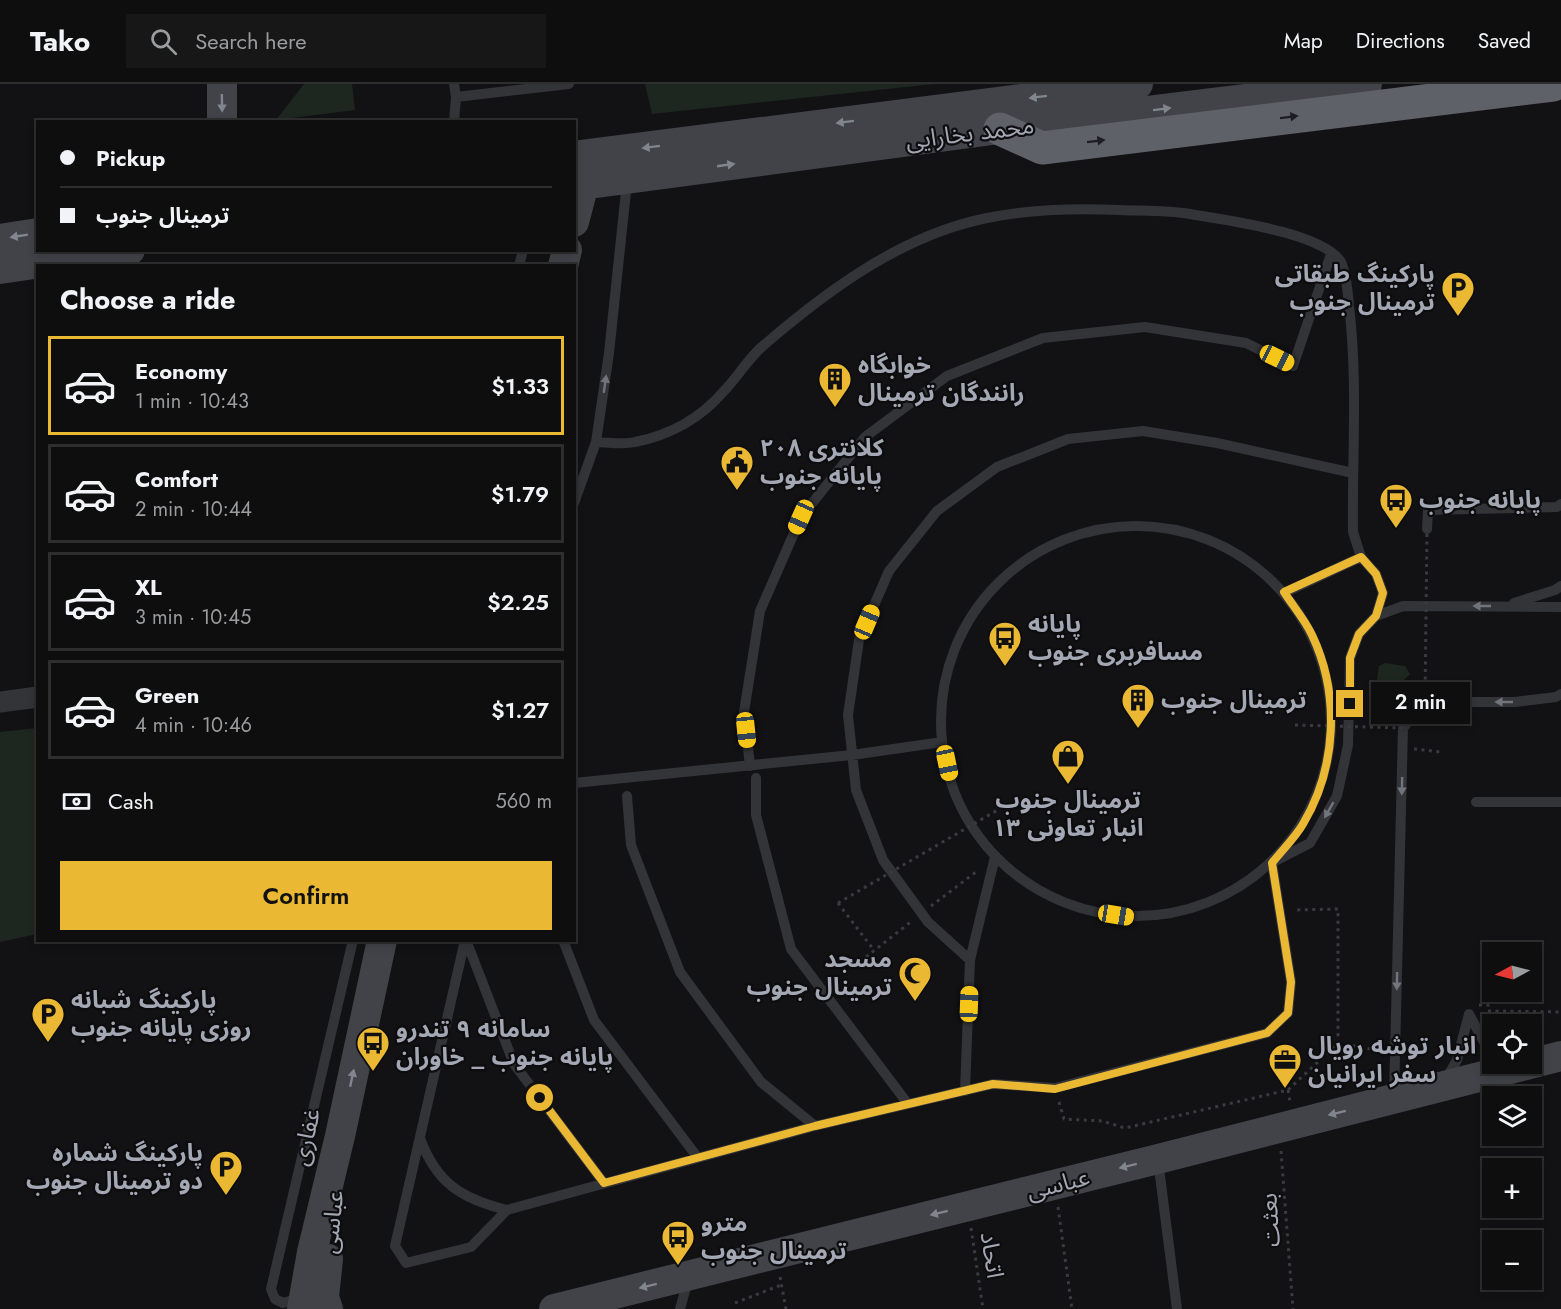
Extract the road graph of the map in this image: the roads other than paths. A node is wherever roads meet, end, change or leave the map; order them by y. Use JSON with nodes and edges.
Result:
{"nodes":[{"id":1,"x":222,"y":84,"type":"edge"},
{"id":2,"x":454,"y":84,"type":"edge"},
{"id":3,"x":569,"y":84,"type":"edge"},
{"id":4,"x":1138,"y":84,"type":"edge"},
{"id":5,"x":1367,"y":84,"type":"edge"},
{"id":6,"x":1552,"y":84,"type":"edge"},
{"id":7,"x":1561,"y":89,"type":"edge"},
{"id":8,"x":456,"y":97,"type":"junction"},
{"id":9,"x":222,"y":120,"type":"edge"},
{"id":10,"x":454,"y":120,"type":"edge"},
{"id":11,"x":1000,"y":129,"type":"junction"},
{"id":12,"x":576,"y":156,"type":"edge"},
{"id":13,"x":628,"y":178,"type":"junction"},
{"id":14,"x":578,"y":182,"type":"edge"},
{"id":15,"x":576,"y":202,"type":"edge"},
{"id":16,"x":36,"y":233,"type":"edge"},
{"id":17,"x":0,"y":239,"type":"edge"},
{"id":18,"x":116,"y":252,"type":"edge"},
{"id":19,"x":1331,"y":254,"type":"junction"},
{"id":20,"x":0,"y":269,"type":"edge"},
{"id":21,"x":596,"y":442,"type":"junction"},
{"id":22,"x":1353,"y":473,"type":"junction"},
{"id":23,"x":576,"y":497,"type":"edge"},
{"id":24,"x":1561,"y":504,"type":"edge"},
{"id":25,"x":1427,"y":529,"type":"road end"},
{"id":26,"x":1361,"y":557,"type":"junction"},
{"id":27,"x":1561,"y":586,"type":"edge"},
{"id":28,"x":1284,"y":592,"type":"junction"},
{"id":29,"x":1502,"y":606,"type":"junction"},
{"id":30,"x":1561,"y":606,"type":"edge"},
{"id":31,"x":1376,"y":616,"type":"junction"},
{"id":32,"x":1561,"y":694,"type":"edge"},
{"id":33,"x":36,"y":697,"type":"edge"},
{"id":34,"x":0,"y":702,"type":"edge"},
{"id":35,"x":942,"y":742,"type":"junction"},
{"id":36,"x":852,"y":755,"type":"junction"},
{"id":37,"x":750,"y":765,"type":"junction"},
{"id":38,"x":756,"y":778,"type":"dead end"},
{"id":39,"x":576,"y":783,"type":"edge"},
{"id":40,"x":627,"y":796,"type":"dead end"},
{"id":41,"x":1476,"y":802,"type":"dead end"},
{"id":42,"x":1561,"y":802,"type":"edge"},
{"id":43,"x":995,"y":857,"type":"junction"},
{"id":44,"x":1272,"y":863,"type":"junction"},
{"id":45,"x":353,"y":942,"type":"edge"},
{"id":46,"x":382,"y":942,"type":"edge"},
{"id":47,"x":465,"y":942,"type":"edge"},
{"id":48,"x":466,"y":942,"type":"edge"},
{"id":49,"x":564,"y":942,"type":"edge"},
{"id":50,"x":970,"y":960,"type":"junction"},
{"id":51,"x":1482,"y":1039,"type":"edge"},
{"id":52,"x":1561,"y":1056,"type":"edge"},
{"id":53,"x":1542,"y":1060,"type":"edge"},
{"id":54,"x":1487,"y":1074,"type":"edge"},
{"id":55,"x":1441,"y":1088,"type":"junction"},
{"id":56,"x":965,"y":1091,"type":"junction"},
{"id":57,"x":1394,"y":1099,"type":"junction"},
{"id":58,"x":908,"y":1104,"type":"junction"},
{"id":59,"x":815,"y":1126,"type":"junction"},
{"id":60,"x":340,"y":1136,"type":"junction"},
{"id":61,"x":420,"y":1137,"type":"junction"},
{"id":62,"x":698,"y":1158,"type":"junction"},
{"id":63,"x":1158,"y":1159,"type":"junction"},
{"id":64,"x":604,"y":1183,"type":"junction"},
{"id":65,"x":507,"y":1210,"type":"junction"},
{"id":66,"x":689,"y":1276,"type":"junction"},
{"id":67,"x":303,"y":1300,"type":"edge"},
{"id":68,"x":327,"y":1309,"type":"edge"},
{"id":69,"x":554,"y":1309,"type":"edge"},
{"id":70,"x":680,"y":1309,"type":"edge"},
{"id":71,"x":1177,"y":1309,"type":"edge"}],
"edges":[{"from":1,"to":9,"type":"street","one_way":true},
{"from":2,"to":8,"type":"lane"},
{"from":3,"to":8,"type":"lane"},
{"from":4,"to":12,"type":"street","name":"محمد بخارایی","one_way":true},
{"from":11,"to":5,"type":"street","name":"محمد بخارایی","one_way":true},
{"from":6,"to":7,"type":"highway"},
{"from":11,"to":6,"type":"highway","one_way":true},
{"from":8,"to":10,"type":"lane"},
{"from":13,"to":11,"type":"street","name":"محمد بخارایی","one_way":true},
{"from":13,"to":14,"type":"street","name":"محمد بخارایی"},
{"from":21,"to":13,"type":"lane","one_way":true},
{"from":14,"to":15,"type":"street"},
{"from":16,"to":17,"type":"street","one_way":true},
{"from":18,"to":20,"type":"street"},
{"from":19,"to":21,"type":"lane"},
{"from":19,"to":22,"type":"lane"},
{"from":19,"to":37,"type":"lane"},
{"from":21,"to":23,"type":"lane"},
{"from":22,"to":26,"type":"lane"},
{"from":22,"to":36,"type":"lane"},
{"from":24,"to":25,"type":"lane"},
{"from":26,"to":28,"type":"lane"},
{"from":26,"to":31,"type":"lane"},
{"from":27,"to":29,"type":"lane"},
{"from":28,"to":35,"type":"lane"},
{"from":28,"to":44,"type":"lane"},
{"from":29,"to":30,"type":"lane"},
{"from":29,"to":31,"type":"lane","one_way":true},
{"from":31,"to":44,"type":"lane","one_way":true},
{"from":32,"to":57,"type":"lane","one_way":true},
{"from":33,"to":34,"type":"street"},
{"from":35,"to":36,"type":"lane"},
{"from":35,"to":43,"type":"lane"},
{"from":36,"to":37,"type":"lane"},
{"from":36,"to":50,"type":"lane"},
{"from":37,"to":39,"type":"lane"},
{"from":38,"to":58,"type":"lane"},
{"from":40,"to":59,"type":"lane"},
{"from":41,"to":42,"type":"lane"},
{"from":43,"to":44,"type":"lane"},
{"from":43,"to":50,"type":"lane"},
{"from":44,"to":56,"type":"lane"},
{"from":45,"to":67,"type":"lane","name":"غفاری"},
{"from":60,"to":46,"type":"street","name":"غفاری","one_way":true},
{"from":47,"to":61,"type":"lane"},
{"from":48,"to":64,"type":"lane"},
{"from":49,"to":62,"type":"lane"},
{"from":50,"to":56,"type":"lane"},
{"from":51,"to":55,"type":"lane"},
{"from":52,"to":53,"type":"street","name":"عباسی"},
{"from":54,"to":55,"type":"street","name":"عباسی"},
{"from":55,"to":57,"type":"street","name":"عباسی"},
{"from":56,"to":58,"type":"lane"},
{"from":57,"to":63,"type":"street","name":"عباسی","one_way":true},
{"from":58,"to":59,"type":"lane"},
{"from":59,"to":62,"type":"lane"},
{"from":60,"to":67,"type":"street","name":"غفاری"},
{"from":60,"to":68,"type":"street","name":"عباسی"},
{"from":61,"to":65,"type":"lane"},
{"from":61,"to":65,"type":"lane"},
{"from":62,"to":64,"type":"lane"},
{"from":63,"to":66,"type":"street","name":"عباسی","one_way":true},
{"from":63,"to":71,"type":"lane"},
{"from":64,"to":65,"type":"lane"},
{"from":66,"to":69,"type":"street","name":"عباسی","one_way":true},
{"from":66,"to":70,"type":"lane"}]}
